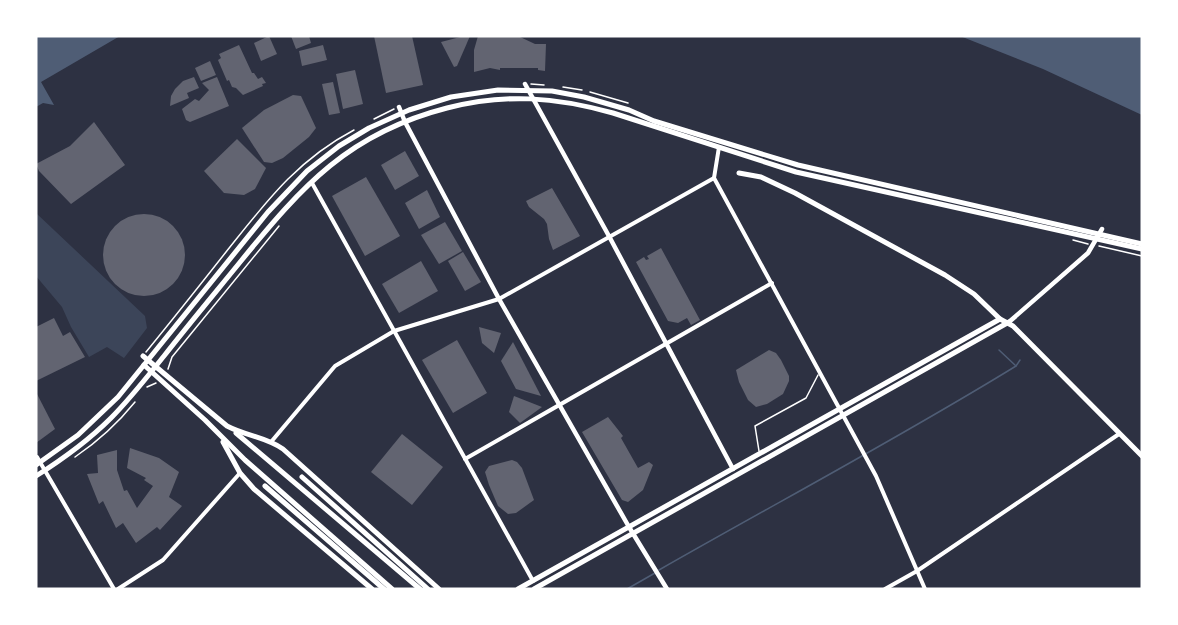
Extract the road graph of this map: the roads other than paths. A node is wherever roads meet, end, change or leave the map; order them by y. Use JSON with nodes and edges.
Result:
{"nodes":[{"id":1,"x":525,"y":84,"type":"road end"},
{"id":2,"x":528,"y":91,"type":"junction"},
{"id":3,"x":532,"y":97,"type":"junction"},
{"id":4,"x":400,"y":110,"type":"junction"},
{"id":5,"x":405,"y":122,"type":"junction"},
{"id":6,"x":719,"y":144,"type":"junction"},
{"id":7,"x":739,"y":173,"type":"dead end"},
{"id":8,"x":714,"y":178,"type":"junction"},
{"id":9,"x":311,"y":181,"type":"junction"},
{"id":10,"x":1099,"y":234,"type":"junction"},
{"id":11,"x":610,"y":238,"type":"junction"},
{"id":12,"x":1142,"y":244,"type":"edge"},
{"id":13,"x":1142,"y":249,"type":"edge"},
{"id":14,"x":772,"y":283,"type":"junction"},
{"id":15,"x":500,"y":299,"type":"junction"},
{"id":16,"x":1000,"y":319,"type":"junction"},
{"id":17,"x":1009,"y":322,"type":"junction"},
{"id":18,"x":394,"y":331,"type":"junction"},
{"id":19,"x":666,"y":344,"type":"junction"},
{"id":20,"x":145,"y":360,"type":"junction"},
{"id":21,"x":156,"y":366,"type":"junction"},
{"id":22,"x":151,"y":372,"type":"junction"},
{"id":23,"x":820,"y":372,"type":"junction"},
{"id":24,"x":560,"y":406,"type":"junction"},
{"id":25,"x":840,"y":408,"type":"junction"},
{"id":26,"x":844,"y":416,"type":"junction"},
{"id":27,"x":205,"y":420,"type":"junction"},
{"id":28,"x":227,"y":426,"type":"junction"},
{"id":29,"x":1119,"y":435,"type":"junction"},
{"id":30,"x":271,"y":442,"type":"junction"},
{"id":31,"x":760,"y":453,"type":"junction"},
{"id":32,"x":1142,"y":456,"type":"edge"},
{"id":33,"x":465,"y":459,"type":"junction"},
{"id":34,"x":38,"y":461,"type":"edge"},
{"id":35,"x":733,"y":469,"type":"junction"},
{"id":36,"x":46,"y":470,"type":"junction"},
{"id":37,"x":240,"y":473,"type":"junction"},
{"id":38,"x":36,"y":476,"type":"edge"},
{"id":39,"x":302,"y":477,"type":"dead end"},
{"id":40,"x":266,"y":486,"type":"dead end"},
{"id":41,"x":629,"y":527,"type":"junction"},
{"id":42,"x":633,"y":534,"type":"junction"},
{"id":43,"x":917,"y":571,"type":"junction"},
{"id":44,"x":533,"y":580,"type":"junction"},
{"id":45,"x":421,"y":586,"type":"edge"},
{"id":46,"x":116,"y":589,"type":"edge"},
{"id":47,"x":372,"y":589,"type":"edge"},
{"id":48,"x":384,"y":589,"type":"edge"},
{"id":49,"x":392,"y":589,"type":"edge"},
{"id":50,"x":430,"y":589,"type":"edge"},
{"id":51,"x":439,"y":589,"type":"edge"},
{"id":52,"x":518,"y":589,"type":"edge"},
{"id":53,"x":534,"y":589,"type":"edge"},
{"id":54,"x":667,"y":589,"type":"edge"},
{"id":55,"x":885,"y":589,"type":"edge"},
{"id":56,"x":925,"y":589,"type":"edge"}],
"edges":[{"from":1,"to":2,"type":"street"},
{"from":2,"to":3,"type":"street"},
{"from":2,"to":4,"type":"main road"},
{"from":2,"to":6,"type":"main road"},
{"from":3,"to":5,"type":"main road"},
{"from":3,"to":6,"type":"main road"},
{"from":3,"to":11,"type":"street"},
{"from":4,"to":5,"type":"street"},
{"from":4,"to":20,"type":"main road"},
{"from":5,"to":9,"type":"main road"},
{"from":5,"to":15,"type":"street"},
{"from":6,"to":8,"type":"street"},
{"from":6,"to":10,"type":"main road"},
{"from":7,"to":16,"type":"main road"},
{"from":8,"to":11,"type":"street"},
{"from":8,"to":14,"type":"street"},
{"from":9,"to":18,"type":"street"},
{"from":9,"to":21,"type":"main road"},
{"from":10,"to":12,"type":"main road"},
{"from":10,"to":13,"type":"main road"},
{"from":10,"to":17,"type":"street"},
{"from":11,"to":15,"type":"street"},
{"from":11,"to":19,"type":"street"},
{"from":14,"to":19,"type":"street"},
{"from":14,"to":23,"type":"street"},
{"from":15,"to":18,"type":"street"},
{"from":15,"to":24,"type":"street"},
{"from":16,"to":17,"type":"main road"},
{"from":16,"to":25,"type":"main road"},
{"from":17,"to":26,"type":"main road"},
{"from":17,"to":29,"type":"main road"},
{"from":18,"to":30,"type":"street"},
{"from":18,"to":33,"type":"street"},
{"from":19,"to":24,"type":"street"},
{"from":19,"to":35,"type":"street"},
{"from":20,"to":21,"type":"main road"},
{"from":20,"to":22,"type":"main road"},
{"from":20,"to":34,"type":"main road"},
{"from":21,"to":22,"type":"main road"},
{"from":21,"to":28,"type":"main road"},
{"from":22,"to":27,"type":"main road"},
{"from":22,"to":36,"type":"main road"},
{"from":23,"to":25,"type":"street"},
{"from":23,"to":31,"type":"lane"},
{"from":24,"to":33,"type":"street"},
{"from":24,"to":41,"type":"street"},
{"from":25,"to":26,"type":"street"},
{"from":25,"to":31,"type":"main road"},
{"from":26,"to":42,"type":"main road"},
{"from":26,"to":43,"type":"street"},
{"from":27,"to":37,"type":"main road"},
{"from":27,"to":49,"type":"main road"},
{"from":28,"to":30,"type":"main road"},
{"from":28,"to":45,"type":"main road"},
{"from":29,"to":32,"type":"main road"},
{"from":29,"to":43,"type":"street"},
{"from":30,"to":51,"type":"main road"},
{"from":31,"to":35,"type":"main road"},
{"from":33,"to":44,"type":"street"},
{"from":34,"to":36,"type":"street"},
{"from":35,"to":41,"type":"main road"},
{"from":36,"to":38,"type":"main road"},
{"from":36,"to":46,"type":"street"},
{"from":37,"to":46,"type":"street"},
{"from":37,"to":47,"type":"main road"},
{"from":39,"to":45,"type":"main road"},
{"from":40,"to":48,"type":"main road"},
{"from":41,"to":42,"type":"street"},
{"from":41,"to":44,"type":"main road"},
{"from":42,"to":53,"type":"main road"},
{"from":42,"to":54,"type":"street"},
{"from":43,"to":55,"type":"street"},
{"from":43,"to":56,"type":"street"},
{"from":44,"to":52,"type":"main road"},
{"from":45,"to":50,"type":"main road"}]}
